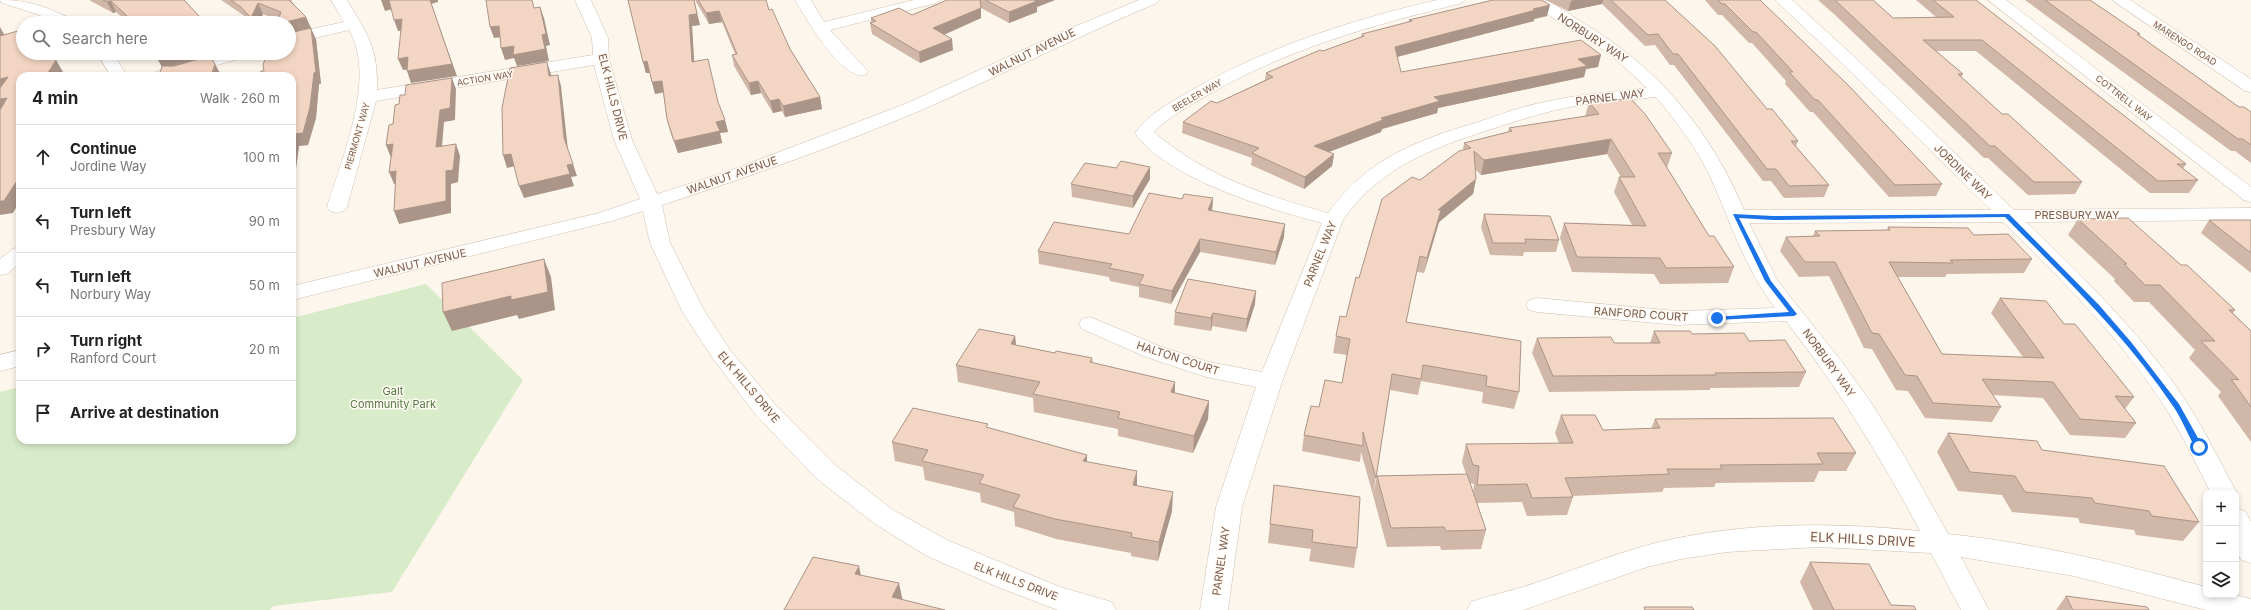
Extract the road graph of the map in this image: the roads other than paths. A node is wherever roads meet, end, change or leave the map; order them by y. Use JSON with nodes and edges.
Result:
{"nodes":[{"id":1,"x":7,"y":0,"type":"edge"},
{"id":2,"x":339,"y":0,"type":"edge"},
{"id":3,"x":583,"y":0,"type":"edge"},
{"id":4,"x":803,"y":0,"type":"edge"},
{"id":5,"x":931,"y":0,"type":"edge"},
{"id":6,"x":1152,"y":0,"type":"edge"},
{"id":7,"x":1457,"y":0,"type":"edge"},
{"id":8,"x":1533,"y":0,"type":"edge"},
{"id":9,"x":1783,"y":0,"type":"edge"},
{"id":10,"x":1996,"y":0,"type":"edge"},
{"id":11,"x":2120,"y":0,"type":"edge"},
{"id":12,"x":52,"y":16,"type":"edge"},
{"id":13,"x":354,"y":24,"type":"junction"},
{"id":14,"x":820,"y":28,"type":"junction"},
{"id":15,"x":296,"y":37,"type":"edge"},
{"id":16,"x":601,"y":59,"type":"junction"},
{"id":17,"x":109,"y":60,"type":"edge"},
{"id":18,"x":218,"y":60,"type":"edge"},
{"id":19,"x":860,"y":71,"type":"dead end"},
{"id":20,"x":117,"y":72,"type":"edge"},
{"id":21,"x":176,"y":72,"type":"edge"},
{"id":22,"x":2251,"y":87,"type":"edge"},
{"id":23,"x":1658,"y":92,"type":"junction"},
{"id":24,"x":368,"y":97,"type":"junction"},
{"id":25,"x":2251,"y":196,"type":"edge"},
{"id":26,"x":651,"y":202,"type":"junction"},
{"id":27,"x":338,"y":207,"type":"dead end"},
{"id":28,"x":2251,"y":214,"type":"edge"},
{"id":29,"x":2007,"y":215,"type":"junction"},
{"id":30,"x":1735,"y":216,"type":"junction"},
{"id":31,"x":1333,"y":220,"type":"junction"},
{"id":32,"x":16,"y":256,"type":"edge"},
{"id":33,"x":0,"y":268,"type":"edge"},
{"id":34,"x":296,"y":292,"type":"edge"},
{"id":35,"x":1537,"y":305,"type":"dead end"},
{"id":36,"x":1794,"y":314,"type":"junction"},
{"id":37,"x":1090,"y":324,"type":"dead end"},
{"id":38,"x":16,"y":359,"type":"edge"},
{"id":39,"x":0,"y":363,"type":"edge"},
{"id":40,"x":1270,"y":382,"type":"junction"},
{"id":41,"x":2222,"y":490,"type":"edge"},
{"id":42,"x":2239,"y":525,"type":"edge"},
{"id":43,"x":1939,"y":543,"type":"junction"},
{"id":44,"x":2251,"y":552,"type":"edge"},
{"id":45,"x":1102,"y":610,"type":"edge"},
{"id":46,"x":1214,"y":610,"type":"edge"},
{"id":47,"x":1481,"y":610,"type":"edge"},
{"id":48,"x":1975,"y":610,"type":"edge"},
{"id":49,"x":2248,"y":610,"type":"edge"}],
"edges":[{"from":1,"to":12,"type":"street"},
{"from":2,"to":13,"type":"street","name":"PIERMONT WAY"},
{"from":3,"to":16,"type":"street","name":"ELK HILLS DRIVE"},
{"from":4,"to":14,"type":"street"},
{"from":5,"to":14,"type":"street"},
{"from":6,"to":26,"type":"street","name":"WALNUT AVENUE"},
{"from":7,"to":31,"type":"street","name":"BEELER WAY"},
{"from":8,"to":23,"type":"street","name":"NORBURY WAY"},
{"from":9,"to":29,"type":"street","name":"JORDINE WAY"},
{"from":10,"to":25,"type":"street","name":"COTTRELL WAY"},
{"from":11,"to":22,"type":"street","name":"MARENGO ROAD"},
{"from":13,"to":15,"type":"street"},
{"from":13,"to":24,"type":"street","name":"PIERMONT WAY"},
{"from":14,"to":19,"type":"street"},
{"from":16,"to":24,"type":"street","name":"ACTION WAY"},
{"from":16,"to":26,"type":"street","name":"ELK HILLS DRIVE"},
{"from":17,"to":20,"type":"street"},
{"from":18,"to":21,"type":"street"},
{"from":23,"to":30,"type":"street","name":"NORBURY WAY"},
{"from":23,"to":31,"type":"street","name":"PARNEL WAY"},
{"from":24,"to":27,"type":"street","name":"PIERMONT WAY"},
{"from":26,"to":34,"type":"street","name":"WALNUT AVENUE"},
{"from":26,"to":45,"type":"street","name":"ELK HILLS DRIVE"},
{"from":28,"to":29,"type":"street","name":"PRESBURY WAY"},
{"from":29,"to":30,"type":"street","name":"PRESBURY WAY"},
{"from":29,"to":41,"type":"street","name":"JORDINE WAY"},
{"from":30,"to":36,"type":"street","name":"NORBURY WAY"},
{"from":31,"to":40,"type":"street","name":"PARNEL WAY"},
{"from":32,"to":33,"type":"street"},
{"from":35,"to":36,"type":"street","name":"RANFORD COURT"},
{"from":36,"to":43,"type":"street","name":"NORBURY WAY"},
{"from":37,"to":40,"type":"street","name":"HALTON COURT"},
{"from":38,"to":39,"type":"street"},
{"from":40,"to":46,"type":"street","name":"PARNEL WAY"},
{"from":42,"to":44,"type":"street"},
{"from":43,"to":47,"type":"street","name":"ELK HILLS DRIVE"},
{"from":43,"to":48,"type":"street","name":"NORBURY WAY"},
{"from":43,"to":49,"type":"street","name":"ELK HILLS DRIVE"}]}
